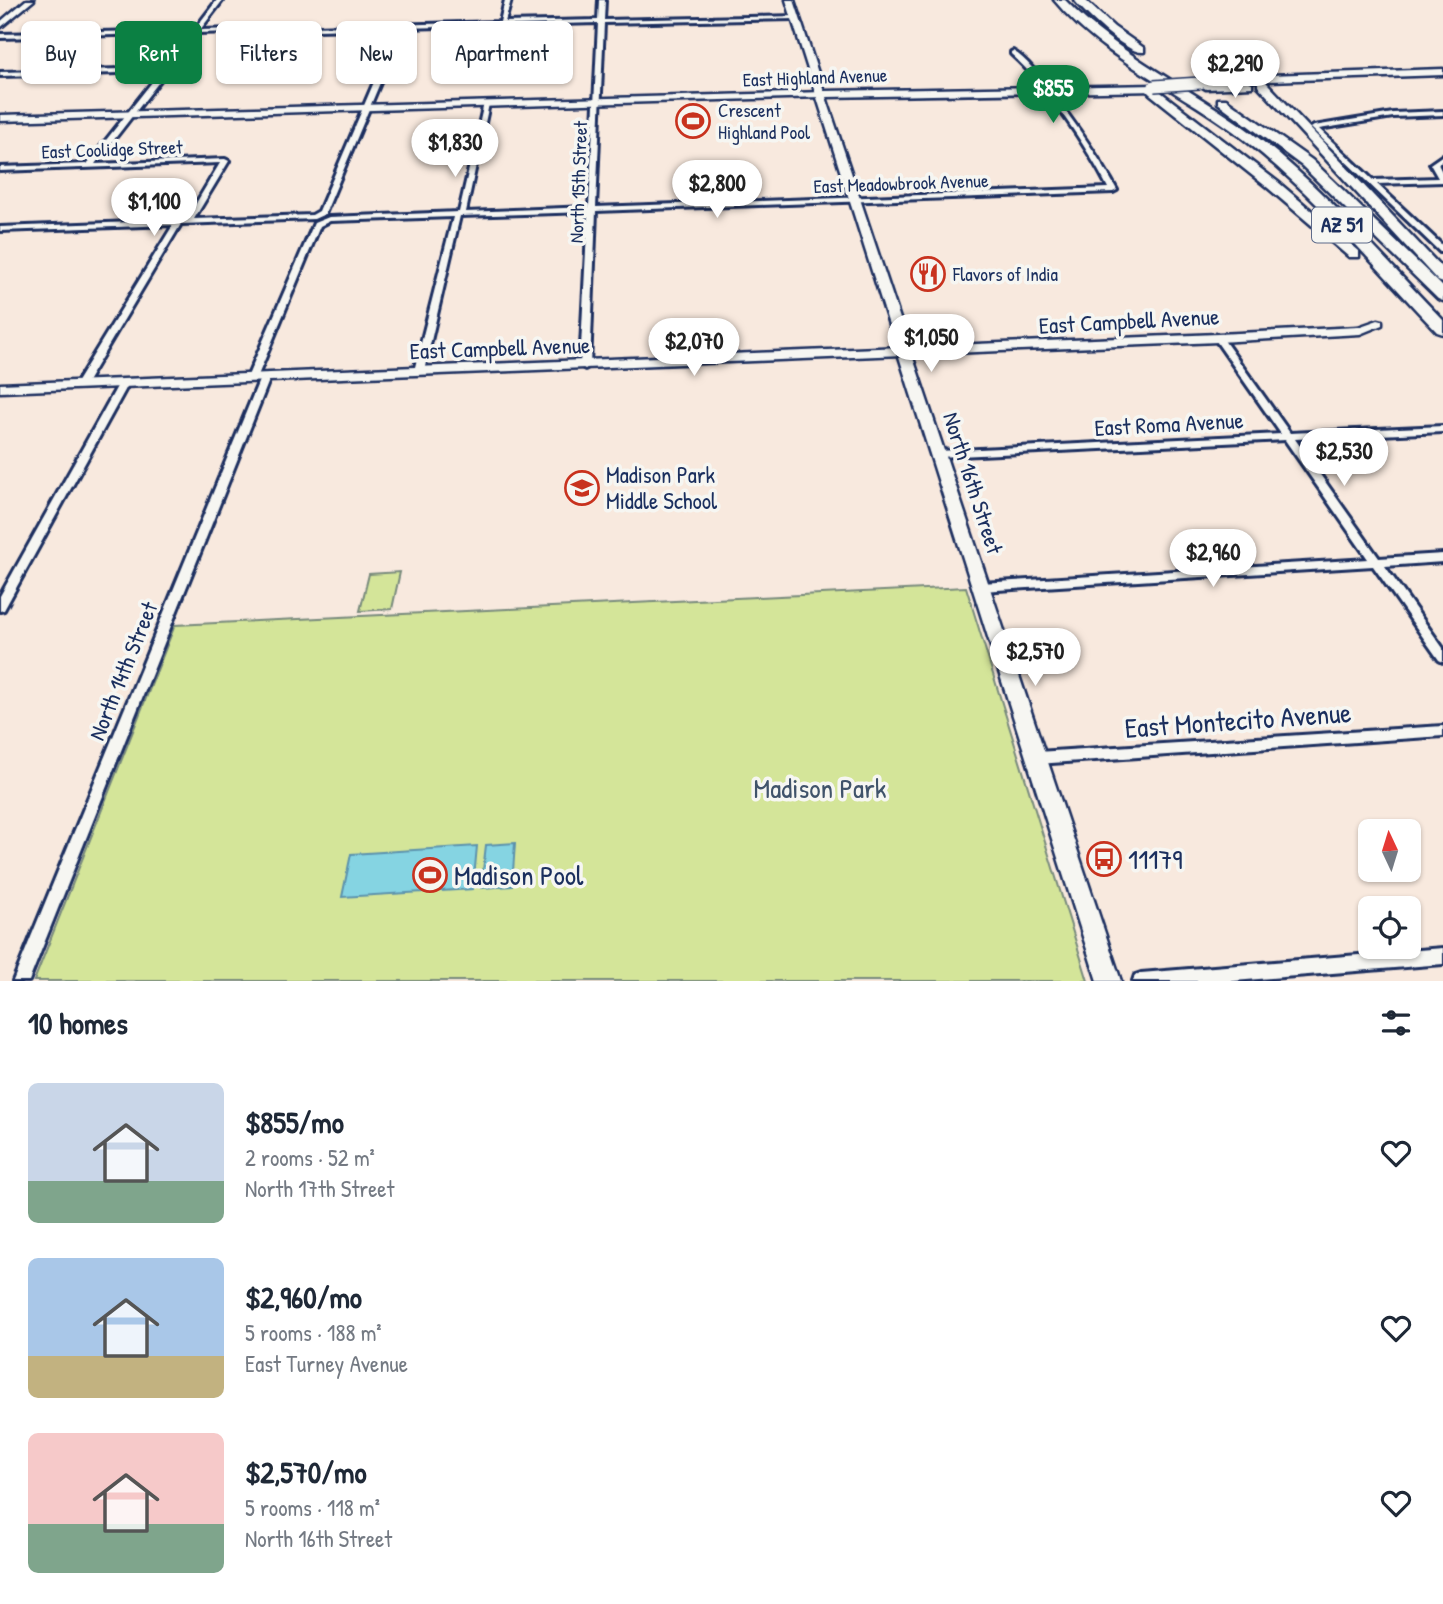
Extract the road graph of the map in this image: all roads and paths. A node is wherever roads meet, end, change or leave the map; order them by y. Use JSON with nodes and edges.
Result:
{"nodes":[{"id":1,"x":30,"y":0,"type":"edge"},
{"id":2,"x":220,"y":0,"type":"edge"},
{"id":3,"x":508,"y":0,"type":"edge"},
{"id":4,"x":602,"y":0,"type":"edge"},
{"id":5,"x":790,"y":0,"type":"edge"},
{"id":6,"x":1059,"y":0,"type":"edge"},
{"id":7,"x":1079,"y":0,"type":"edge"},
{"id":8,"x":795,"y":17,"type":"junction"},
{"id":9,"x":503,"y":21,"type":"edge"},
{"id":10,"x":601,"y":21,"type":"junction"},
{"id":11,"x":573,"y":22,"type":"edge"},
{"id":12,"x":202,"y":23,"type":"edge"},
{"id":13,"x":0,"y":26,"type":"edge"},
{"id":14,"x":336,"y":28,"type":"edge"},
{"id":15,"x":202,"y":32,"type":"edge"},
{"id":16,"x":115,"y":34,"type":"edge"},
{"id":17,"x":0,"y":36,"type":"edge"},
{"id":18,"x":1013,"y":53,"type":"dead end"},
{"id":19,"x":1155,"y":60,"type":"dead end"},
{"id":20,"x":115,"y":71,"type":"edge"},
{"id":21,"x":0,"y":74,"type":"edge"},
{"id":22,"x":1177,"y":74,"type":"dead end"},
{"id":23,"x":1443,"y":74,"type":"edge"},
{"id":24,"x":1259,"y":81,"type":"junction"},
{"id":25,"x":155,"y":84,"type":"edge"},
{"id":26,"x":376,"y":84,"type":"edge"},
{"id":27,"x":1152,"y":86,"type":"junction"},
{"id":28,"x":1043,"y":88,"type":"junction"},
{"id":29,"x":821,"y":94,"type":"junction"},
{"id":30,"x":597,"y":101,"type":"junction"},
{"id":31,"x":486,"y":104,"type":"junction"},
{"id":32,"x":366,"y":108,"type":"junction"},
{"id":33,"x":1443,"y":113,"type":"edge"},
{"id":34,"x":130,"y":114,"type":"junction"},
{"id":35,"x":0,"y":118,"type":"edge"},
{"id":36,"x":1443,"y":157,"type":"edge"},
{"id":37,"x":89,"y":166,"type":"junction"},
{"id":38,"x":0,"y":169,"type":"edge"},
{"id":39,"x":1442,"y":179,"type":"edge"},
{"id":40,"x":1370,"y":182,"type":"junction"},
{"id":41,"x":856,"y":201,"type":"junction"},
{"id":42,"x":593,"y":210,"type":"junction"},
{"id":43,"x":460,"y":214,"type":"junction"},
{"id":44,"x":183,"y":223,"type":"junction"},
{"id":45,"x":317,"y":225,"type":"joint"},
{"id":46,"x":0,"y":229,"type":"edge"},
{"id":47,"x":1442,"y":247,"type":"edge"},
{"id":48,"x":1443,"y":278,"type":"edge"},
{"id":49,"x":1443,"y":296,"type":"edge"},
{"id":50,"x":1378,"y":323,"type":"dead end"},
{"id":51,"x":1443,"y":329,"type":"edge"},
{"id":52,"x":1218,"y":338,"type":"junction"},
{"id":53,"x":1443,"y":340,"type":"edge"},
{"id":54,"x":905,"y":352,"type":"junction"},
{"id":55,"x":585,"y":366,"type":"junction"},
{"id":56,"x":419,"y":371,"type":"junction"},
{"id":57,"x":258,"y":378,"type":"junction"},
{"id":58,"x":124,"y":383,"type":"junction"},
{"id":59,"x":80,"y":385,"type":"junction"},
{"id":60,"x":0,"y":388,"type":"edge"},
{"id":61,"x":1443,"y":429,"type":"edge"},
{"id":62,"x":1288,"y":437,"type":"junction"},
{"id":63,"x":938,"y":454,"type":"junction"},
{"id":64,"x":1443,"y":558,"type":"edge"},
{"id":65,"x":1376,"y":562,"type":"junction"},
{"id":66,"x":981,"y":587,"type":"junction"},
{"id":67,"x":0,"y":607,"type":"edge"},
{"id":68,"x":1443,"y":657,"type":"edge"},
{"id":69,"x":1443,"y":731,"type":"edge"},
{"id":70,"x":1037,"y":758,"type":"junction"},
{"id":71,"x":1443,"y":956,"type":"edge"},
{"id":72,"x":21,"y":981,"type":"edge"},
{"id":73,"x":1109,"y":981,"type":"edge"},
{"id":74,"x":1141,"y":981,"type":"edge"}],
"edges":[{"from":1,"to":13,"type":"street"},
{"from":2,"to":12,"type":"street"},
{"from":3,"to":9,"type":"street"},
{"from":4,"to":10,"type":"street","name":"North 15th Street"},
{"from":5,"to":8,"type":"main road","name":"North 16th Street"},
{"from":6,"to":51,"type":"highway","number":"AZ 51"},
{"from":7,"to":19,"type":"highway"},
{"from":8,"to":10,"type":"street"},
{"from":8,"to":29,"type":"main road","name":"North 16th Street"},
{"from":10,"to":11,"type":"street"},
{"from":10,"to":30,"type":"street","name":"North 15th Street"},
{"from":14,"to":15,"type":"street"},
{"from":16,"to":17,"type":"street"},
{"from":18,"to":28,"type":"street"},
{"from":20,"to":21,"type":"street"},
{"from":22,"to":49,"type":"highway","number":"AZ 51"},
{"from":23,"to":24,"type":"main road"},
{"from":24,"to":27,"type":"highway","bridge":true},
{"from":24,"to":48,"type":"highway"},
{"from":25,"to":34,"type":"street"},
{"from":26,"to":32,"type":"street"},
{"from":27,"to":28,"type":"main road","name":"East Highland Avenue"},
{"from":27,"to":53,"type":"highway"},
{"from":28,"to":29,"type":"main road","name":"East Highland Avenue"},
{"from":28,"to":41,"type":"street","name":"East Meadowbrook Avenue"},
{"from":29,"to":30,"type":"street","name":"East Highland Avenue"},
{"from":29,"to":41,"type":"main road","name":"North 16th Street"},
{"from":30,"to":31,"type":"street","name":"East Highland Avenue"},
{"from":30,"to":42,"type":"street","name":"North 15th Street"},
{"from":31,"to":32,"type":"street","name":"East Highland Avenue"},
{"from":31,"to":43,"type":"street"},
{"from":32,"to":34,"type":"street","name":"East Highland Avenue"},
{"from":32,"to":44,"type":"street"},
{"from":33,"to":40,"type":"street"},
{"from":34,"to":35,"type":"street","name":"East Highland Avenue"},
{"from":34,"to":37,"type":"street"},
{"from":36,"to":39,"type":"street"},
{"from":37,"to":38,"type":"street","name":"East Coolidge Street"},
{"from":37,"to":44,"type":"street","name":"East Coolidge Street"},
{"from":39,"to":40,"type":"street"},
{"from":40,"to":47,"type":"street"},
{"from":41,"to":42,"type":"street","name":"East Meadowbrook Avenue"},
{"from":41,"to":54,"type":"main road","name":"North 16th Street"},
{"from":42,"to":43,"type":"street","name":"East Meadowbrook Avenue"},
{"from":42,"to":55,"type":"street","name":"North 15th Street"},
{"from":43,"to":45,"type":"street","name":"East Meadowbrook Avenue"},
{"from":43,"to":56,"type":"street"},
{"from":44,"to":46,"type":"street"},
{"from":44,"to":59,"type":"street"},
{"from":45,"to":57,"type":"street","name":"North 14th Street"},
{"from":50,"to":52,"type":"street","name":"East Campbell Avenue"},
{"from":52,"to":54,"type":"street","name":"East Campbell Avenue"},
{"from":52,"to":62,"type":"street"},
{"from":54,"to":55,"type":"street","name":"East Campbell Avenue"},
{"from":54,"to":63,"type":"main road","name":"North 16th Street"},
{"from":55,"to":56,"type":"street","name":"East Campbell Avenue"},
{"from":56,"to":57,"type":"street","name":"East Campbell Avenue"},
{"from":57,"to":58,"type":"street","name":"East Campbell Avenue"},
{"from":57,"to":72,"type":"street","name":"North 14th Street"},
{"from":58,"to":59,"type":"street","name":"East Campbell Avenue"},
{"from":58,"to":67,"type":"street"},
{"from":59,"to":60,"type":"street","name":"East Campbell Avenue"},
{"from":61,"to":62,"type":"street","name":"East Roma Avenue"},
{"from":62,"to":63,"type":"street","name":"East Roma Avenue"},
{"from":62,"to":65,"type":"street"},
{"from":63,"to":66,"type":"main road","name":"North 16th Street"},
{"from":64,"to":65,"type":"street"},
{"from":65,"to":66,"type":"street"},
{"from":65,"to":68,"type":"street"},
{"from":66,"to":70,"type":"main road","name":"North 16th Street"},
{"from":69,"to":70,"type":"street","name":"East Montecito Avenue"},
{"from":70,"to":73,"type":"main road","name":"North 16th Street"},
{"from":71,"to":74,"type":"street"}]}
